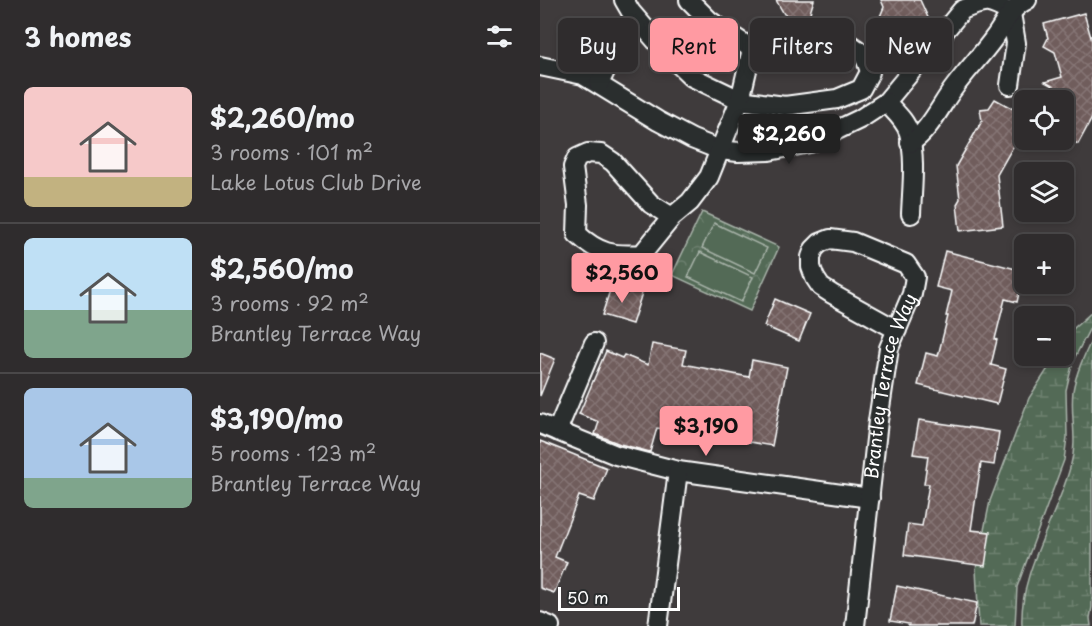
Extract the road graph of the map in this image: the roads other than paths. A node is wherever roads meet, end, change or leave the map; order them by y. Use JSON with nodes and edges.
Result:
{"nodes":[{"id":1,"x":624,"y":0,"type":"edge"},
{"id":2,"x":689,"y":0,"type":"edge"},
{"id":3,"x":1027,"y":0,"type":"edge"},
{"id":4,"x":1011,"y":13,"type":"junction"},
{"id":5,"x":640,"y":23,"type":"junction"},
{"id":6,"x":854,"y":46,"type":"edge"},
{"id":7,"x":750,"y":48,"type":"edge"},
{"id":8,"x":750,"y":58,"type":"edge"},
{"id":9,"x":540,"y":66,"type":"edge"},
{"id":10,"x":599,"y":84,"type":"junction"},
{"id":11,"x":1010,"y":85,"type":"dead end"},
{"id":12,"x":740,"y":100,"type":"junction"},
{"id":13,"x":886,"y":102,"type":"junction"},
{"id":14,"x":910,"y":143,"type":"junction"},
{"id":15,"x":720,"y":150,"type":"junction"},
{"id":16,"x":911,"y":214,"type":"dead end"},
{"id":17,"x":672,"y":217,"type":"junction"},
{"id":18,"x":897,"y":330,"type":"junction"},
{"id":19,"x":594,"y":343,"type":"dead end"},
{"id":20,"x":548,"y":427,"type":"edge"},
{"id":21,"x":678,"y":471,"type":"junction"},
{"id":22,"x":870,"y":498,"type":"junction"},
{"id":23,"x":540,"y":622,"type":"edge"},
{"id":24,"x":550,"y":626,"type":"edge"},
{"id":25,"x":658,"y":626,"type":"edge"},
{"id":26,"x":855,"y":626,"type":"edge"}],
"edges":[{"from":1,"to":5,"type":"street"},
{"from":2,"to":7,"type":"street"},
{"from":3,"to":4,"type":"street"},
{"from":4,"to":11,"type":"street"},
{"from":4,"to":13,"type":"street"},
{"from":4,"to":14,"type":"street"},
{"from":5,"to":10,"type":"street"},
{"from":5,"to":12,"type":"street"},
{"from":6,"to":12,"type":"street"},
{"from":8,"to":12,"type":"street"},
{"from":9,"to":10,"type":"street"},
{"from":10,"to":15,"type":"street"},
{"from":12,"to":15,"type":"street"},
{"from":13,"to":14,"type":"street"},
{"from":13,"to":15,"type":"street"},
{"from":14,"to":16,"type":"street"},
{"from":15,"to":17,"type":"street"},
{"from":17,"to":17,"type":"street"},
{"from":18,"to":18,"type":"street","name":"Brantley Terrace Way"},
{"from":18,"to":22,"type":"street","name":"Brantley Terrace Way"},
{"from":19,"to":20,"type":"street"},
{"from":20,"to":21,"type":"street","name":"Brantley Terrace Way"},
{"from":21,"to":22,"type":"street","name":"Brantley Terrace Way"},
{"from":21,"to":25,"type":"street"},
{"from":22,"to":26,"type":"street","name":"Brantley Terrace Way"},
{"from":23,"to":24,"type":"street"}]}
